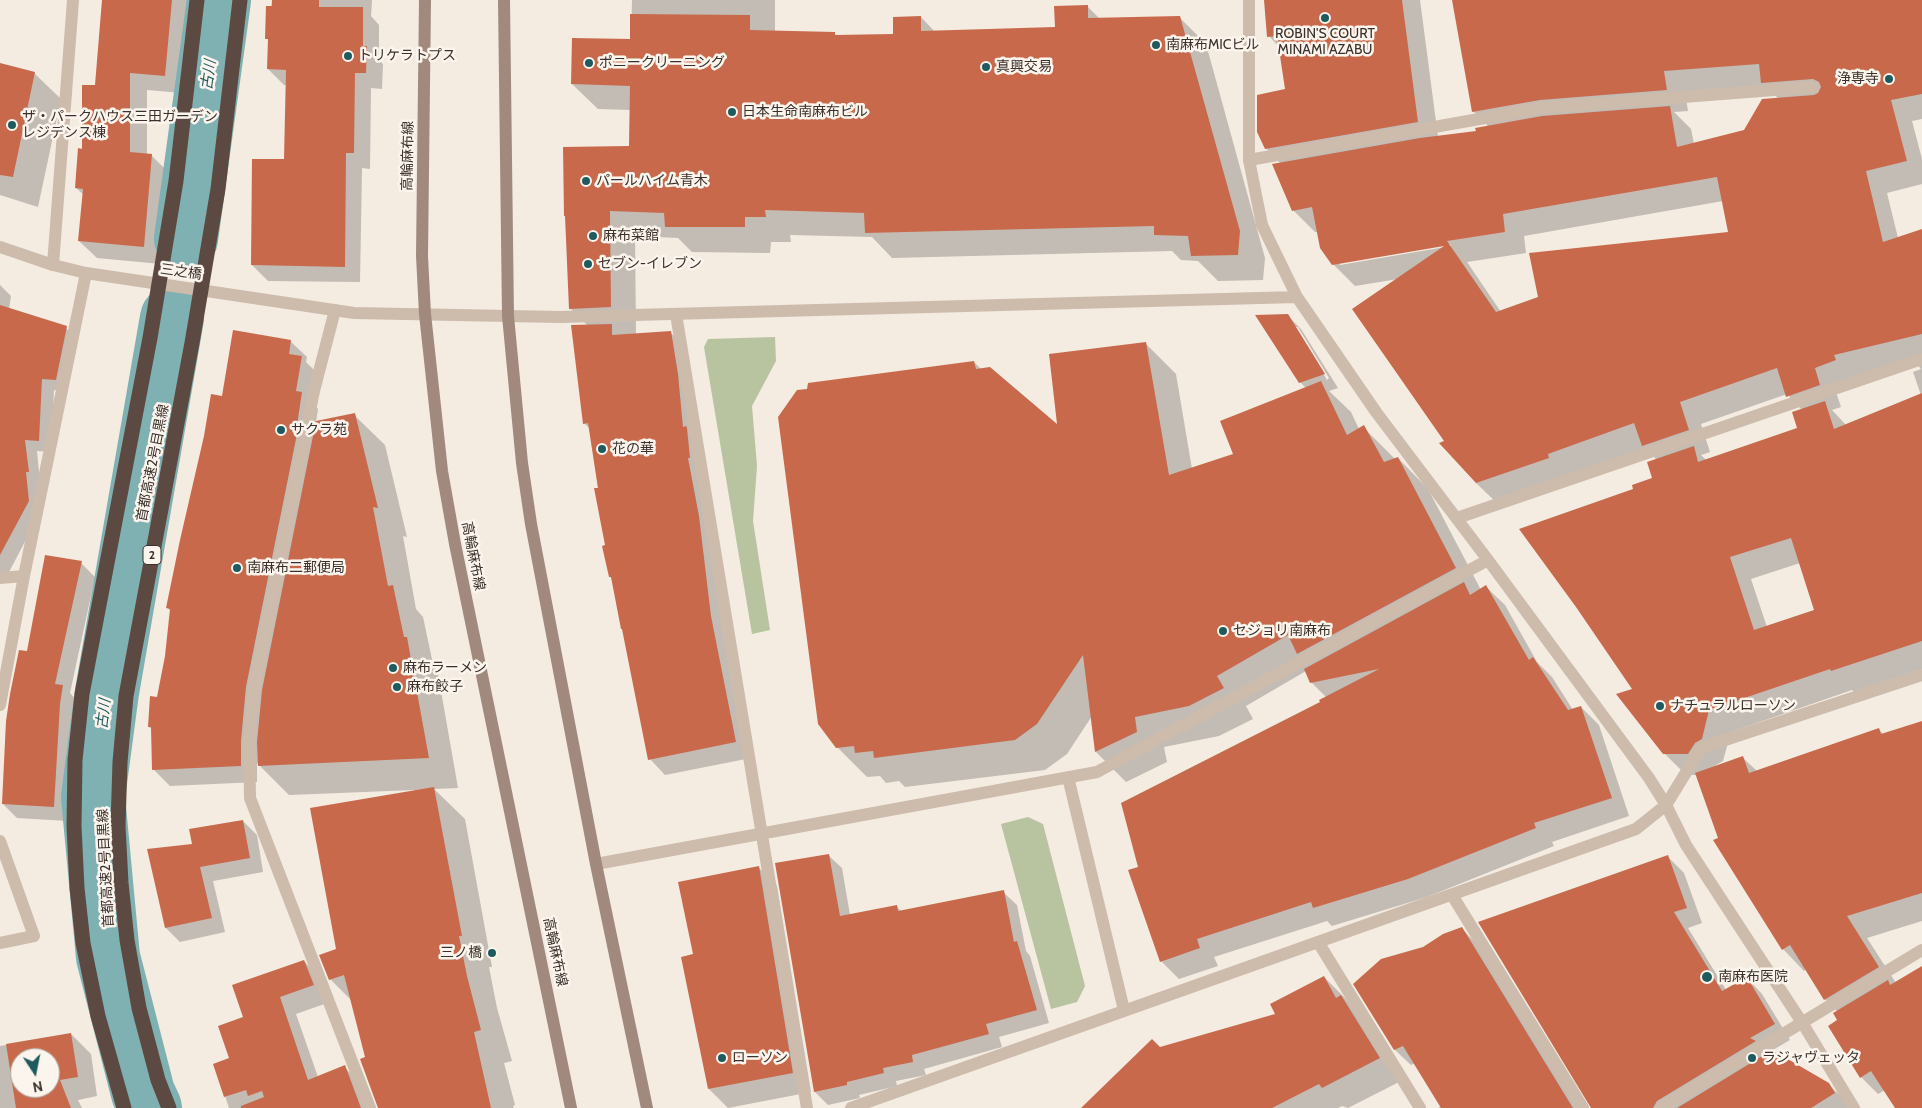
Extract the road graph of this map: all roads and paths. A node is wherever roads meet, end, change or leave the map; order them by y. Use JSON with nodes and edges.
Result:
{"nodes":[{"id":1,"x":73,"y":0,"type":"edge"},
{"id":2,"x":197,"y":0,"type":"edge"},
{"id":3,"x":240,"y":0,"type":"edge"},
{"id":4,"x":425,"y":0,"type":"edge"},
{"id":5,"x":504,"y":0,"type":"edge"},
{"id":6,"x":1249,"y":0,"type":"edge"},
{"id":7,"x":1813,"y":87,"type":"dead end"},
{"id":8,"x":1249,"y":160,"type":"junction"},
{"id":9,"x":0,"y":247,"type":"edge"},
{"id":10,"x":53,"y":265,"type":"junction"},
{"id":11,"x":86,"y":273,"type":"junction"},
{"id":12,"x":1297,"y":297,"type":"junction"},
{"id":13,"x":335,"y":310,"type":"junction"},
{"id":14,"x":425,"y":314,"type":"junction"},
{"id":15,"x":676,"y":314,"type":"junction"},
{"id":16,"x":508,"y":316,"type":"junction"},
{"id":17,"x":1922,"y":359,"type":"edge"},
{"id":18,"x":1457,"y":518,"type":"junction"},
{"id":19,"x":1488,"y":560,"type":"junction"},
{"id":20,"x":24,"y":576,"type":"junction"},
{"id":21,"x":0,"y":578,"type":"edge"},
{"id":22,"x":1922,"y":675,"type":"edge"},
{"id":23,"x":0,"y":705,"type":"edge"},
{"id":24,"x":1068,"y":777,"type":"junction"},
{"id":25,"x":1666,"y":805,"type":"junction"},
{"id":26,"x":762,"y":833,"type":"junction"},
{"id":27,"x":0,"y":841,"type":"edge"},
{"id":28,"x":596,"y":864,"type":"junction"},
{"id":29,"x":1452,"y":895,"type":"junction"},
{"id":30,"x":1318,"y":942,"type":"junction"},
{"id":31,"x":0,"y":943,"type":"edge"},
{"id":32,"x":1922,"y":950,"type":"edge"},
{"id":33,"x":1124,"y":1010,"type":"junction"},
{"id":34,"x":1803,"y":1024,"type":"junction"},
{"id":35,"x":124,"y":1108,"type":"edge"},
{"id":36,"x":169,"y":1108,"type":"edge"},
{"id":37,"x":370,"y":1108,"type":"edge"},
{"id":38,"x":571,"y":1108,"type":"edge"},
{"id":39,"x":647,"y":1108,"type":"edge"},
{"id":40,"x":807,"y":1108,"type":"edge"},
{"id":41,"x":851,"y":1108,"type":"edge"},
{"id":42,"x":1420,"y":1108,"type":"edge"},
{"id":43,"x":1583,"y":1108,"type":"edge"},
{"id":44,"x":1661,"y":1108,"type":"edge"},
{"id":45,"x":1854,"y":1108,"type":"edge"}],
"edges":[{"from":1,"to":10,"type":"street"},
{"from":2,"to":35,"type":"highway","name":"首都高速2号目黒線","bridge":true},
{"from":3,"to":36,"type":"highway","name":"首都高速2号目黒線","number":"2","bridge":true},
{"from":4,"to":14,"type":"main road","name":"高輪麻布線"},
{"from":5,"to":16,"type":"main road"},
{"from":6,"to":8,"type":"street"},
{"from":7,"to":8,"type":"street"},
{"from":8,"to":12,"type":"street"},
{"from":9,"to":10,"type":"street","name":"三之橋"},
{"from":10,"to":11,"type":"street","name":"三之橋"},
{"from":11,"to":13,"type":"street","name":"三之橋","bridge":true},
{"from":11,"to":20,"type":"street"},
{"from":12,"to":15,"type":"street","name":"三之橋"},
{"from":12,"to":18,"type":"street"},
{"from":13,"to":14,"type":"street","name":"三之橋"},
{"from":13,"to":37,"type":"street"},
{"from":14,"to":16,"type":"street","name":"三之橋"},
{"from":14,"to":38,"type":"main road","name":"高輪麻布線"},
{"from":15,"to":16,"type":"street","name":"三之橋"},
{"from":15,"to":26,"type":"street"},
{"from":16,"to":28,"type":"main road"},
{"from":17,"to":18,"type":"street"},
{"from":18,"to":19,"type":"street"},
{"from":19,"to":24,"type":"street"},
{"from":19,"to":25,"type":"street"},
{"from":20,"to":21,"type":"street"},
{"from":20,"to":23,"type":"street"},
{"from":22,"to":25,"type":"street"},
{"from":24,"to":26,"type":"street"},
{"from":24,"to":33,"type":"street"},
{"from":25,"to":29,"type":"street"},
{"from":25,"to":34,"type":"street"},
{"from":26,"to":28,"type":"street"},
{"from":26,"to":40,"type":"street"},
{"from":27,"to":31,"type":"street"},
{"from":28,"to":39,"type":"main road"},
{"from":29,"to":30,"type":"street"},
{"from":29,"to":43,"type":"street"},
{"from":30,"to":33,"type":"street"},
{"from":30,"to":42,"type":"street"},
{"from":32,"to":34,"type":"street"},
{"from":33,"to":41,"type":"street"},
{"from":34,"to":44,"type":"street"},
{"from":34,"to":45,"type":"street"}]}
